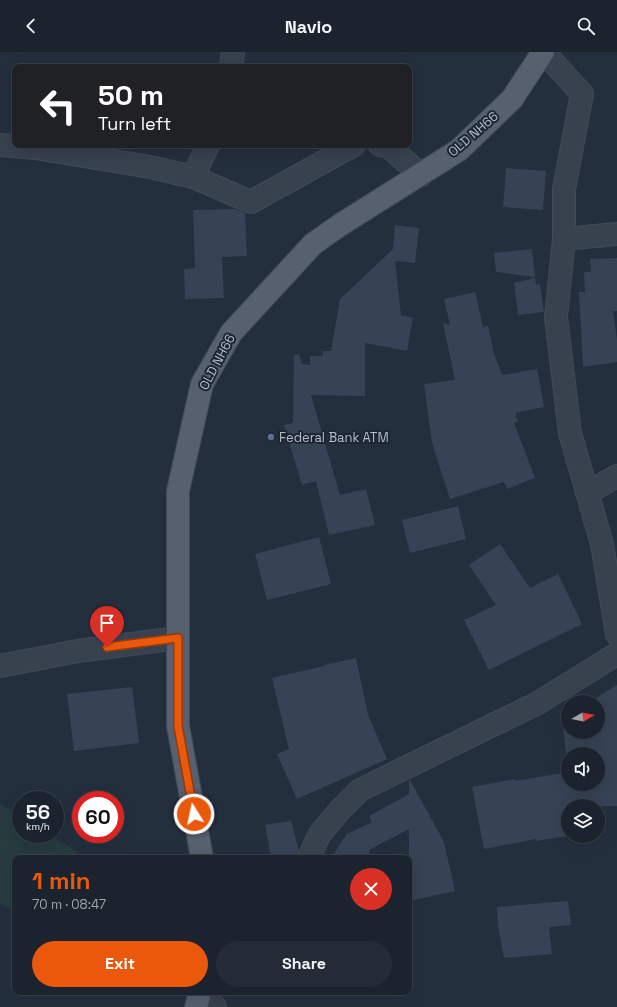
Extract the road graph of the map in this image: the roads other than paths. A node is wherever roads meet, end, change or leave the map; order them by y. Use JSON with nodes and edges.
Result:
{"nodes":[{"id":1,"x":233,"y":52,"type":"edge"},
{"id":2,"x":544,"y":52,"type":"edge"},
{"id":3,"x":231,"y":64,"type":"edge"},
{"id":4,"x":0,"y":145,"type":"edge"},
{"id":5,"x":12,"y":146,"type":"edge"},
{"id":6,"x":35,"y":148,"type":"edge"},
{"id":7,"x":207,"y":148,"type":"edge"},
{"id":8,"x":349,"y":148,"type":"edge"},
{"id":9,"x":390,"y":148,"type":"edge"},
{"id":10,"x":421,"y":175,"type":"junction"},
{"id":11,"x":193,"y":177,"type":"junction"},
{"id":12,"x":617,"y":234,"type":"edge"},
{"id":13,"x":564,"y":239,"type":"junction"},
{"id":14,"x":617,"y":476,"type":"edge"},
{"id":15,"x":587,"y":493,"type":"junction"},
{"id":16,"x":617,"y":634,"type":"edge"},
{"id":17,"x":178,"y":638,"type":"junction"},
{"id":18,"x":617,"y":654,"type":"edge"},
{"id":19,"x":0,"y":666,"type":"edge"},
{"id":20,"x":201,"y":855,"type":"edge"},
{"id":21,"x":310,"y":855,"type":"edge"}],
"edges":[{"from":1,"to":3,"type":"street"},
{"from":2,"to":10,"type":"main road","name":"OLD NH66"},
{"from":2,"to":13,"type":"street"},
{"from":4,"to":5,"type":"street"},
{"from":6,"to":11,"type":"street"},
{"from":7,"to":11,"type":"street"},
{"from":8,"to":11,"type":"street"},
{"from":9,"to":10,"type":"street"},
{"from":10,"to":17,"type":"main road","name":"OLD NH66"},
{"from":12,"to":13,"type":"street"},
{"from":13,"to":15,"type":"street"},
{"from":14,"to":15,"type":"street"},
{"from":15,"to":16,"type":"street"},
{"from":17,"to":19,"type":"street"},
{"from":17,"to":20,"type":"main road","name":"OLD NH66"},
{"from":18,"to":21,"type":"street"}]}
